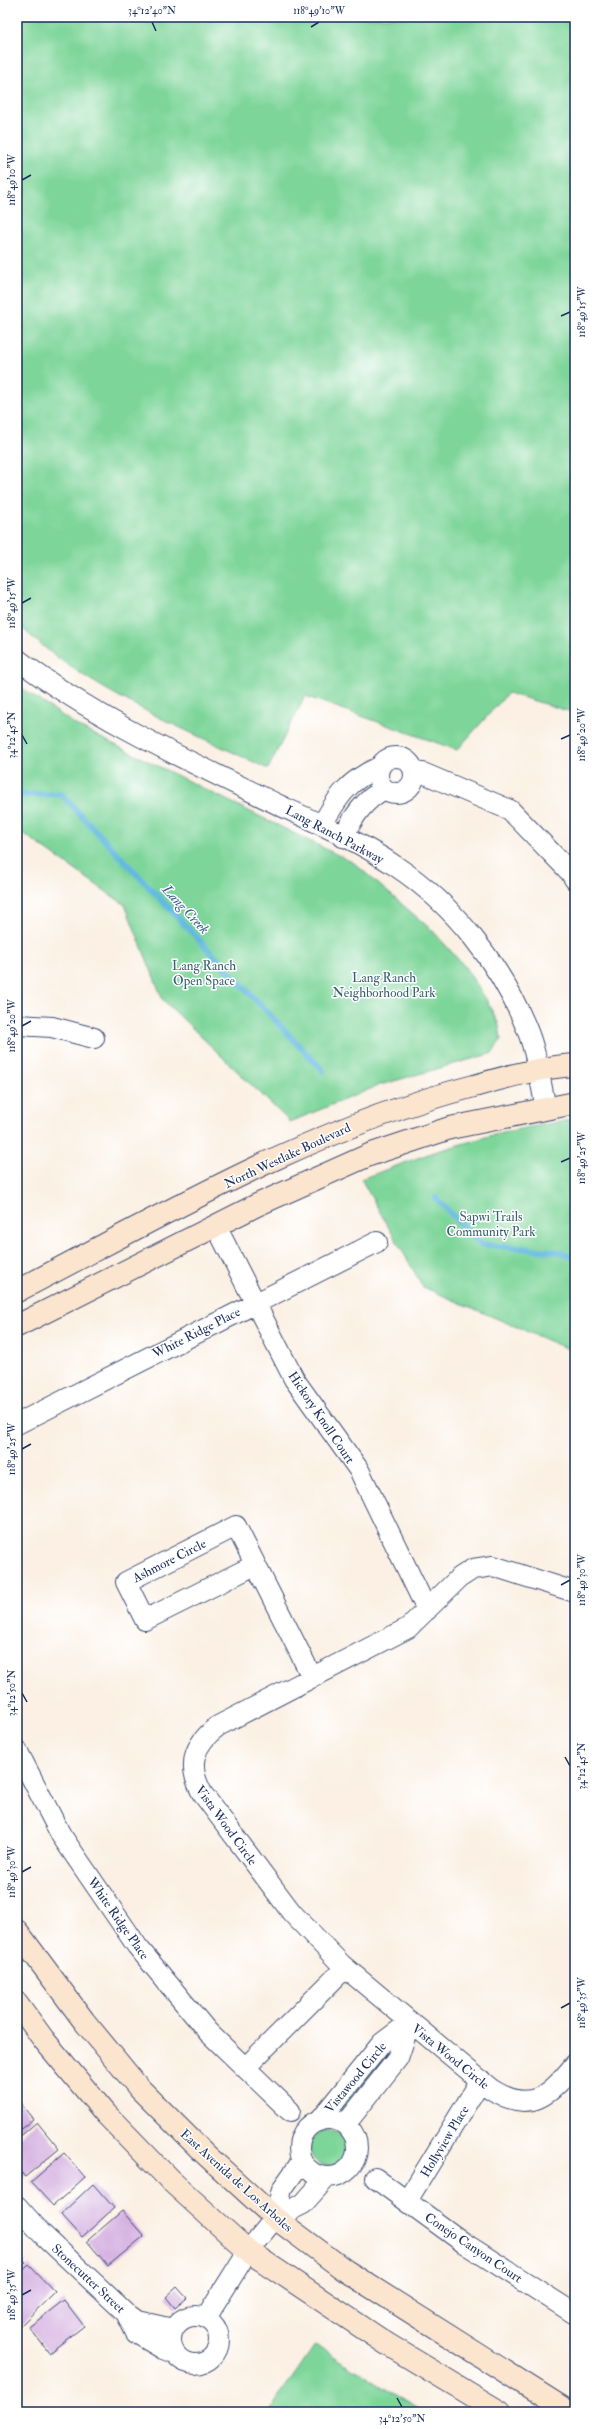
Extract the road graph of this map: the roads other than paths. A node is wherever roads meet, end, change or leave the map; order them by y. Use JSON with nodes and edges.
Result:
{"nodes":[{"id":1,"x":17,"y":659,"type":"edge"},
{"id":2,"x":379,"y":767,"type":"junction"},
{"id":3,"x":414,"y":773,"type":"junction"},
{"id":4,"x":384,"y":789,"type":"junction"},
{"id":5,"x":322,"y":825,"type":"junction"},
{"id":6,"x":343,"y":837,"type":"junction"},
{"id":7,"x":575,"y":880,"type":"edge"},
{"id":8,"x":17,"y":1025,"type":"edge"},
{"id":9,"x":94,"y":1038,"type":"dead end"},
{"id":10,"x":575,"y":1065,"type":"edge"},
{"id":11,"x":538,"y":1071,"type":"junction"},
{"id":12,"x":575,"y":1103,"type":"edge"},
{"id":13,"x":546,"y":1108,"type":"junction"},
{"id":14,"x":216,"y":1226,"type":"junction"},
{"id":15,"x":377,"y":1242,"type":"dead end"},
{"id":16,"x":17,"y":1291,"type":"edge"},
{"id":17,"x":255,"y":1302,"type":"junction"},
{"id":18,"x":17,"y":1326,"type":"edge"},
{"id":19,"x":17,"y":1424,"type":"edge"},
{"id":20,"x":255,"y":1565,"type":"junction"},
{"id":21,"x":575,"y":1592,"type":"edge"},
{"id":22,"x":427,"y":1610,"type":"junction"},
{"id":23,"x":312,"y":1677,"type":"junction"},
{"id":24,"x":17,"y":1750,"type":"edge"},
{"id":25,"x":17,"y":1931,"type":"edge"},
{"id":26,"x":345,"y":1968,"type":"junction"},
{"id":27,"x":17,"y":2003,"type":"edge"},
{"id":28,"x":410,"y":2022,"type":"junction"},
{"id":29,"x":575,"y":2064,"type":"edge"},
{"id":30,"x":245,"y":2068,"type":"junction"},
{"id":31,"x":481,"y":2080,"type":"junction"},
{"id":32,"x":290,"y":2111,"type":"dead end"},
{"id":33,"x":319,"y":2121,"type":"junction"},
{"id":34,"x":345,"y":2124,"type":"junction"},
{"id":35,"x":302,"y":2161,"type":"junction"},
{"id":36,"x":327,"y":2177,"type":"junction"},
{"id":37,"x":375,"y":2178,"type":"dead end"},
{"id":38,"x":407,"y":2201,"type":"junction"},
{"id":39,"x":17,"y":2206,"type":"edge"},
{"id":40,"x":275,"y":2218,"type":"junction"},
{"id":41,"x":248,"y":2251,"type":"junction"},
{"id":42,"x":126,"y":2313,"type":"junction"},
{"id":43,"x":575,"y":2314,"type":"edge"},
{"id":44,"x":206,"y":2318,"type":"junction"},
{"id":45,"x":173,"y":2329,"type":"junction"},
{"id":46,"x":174,"y":2353,"type":"junction"},
{"id":47,"x":500,"y":2412,"type":"edge"},
{"id":48,"x":569,"y":2412,"type":"edge"}],
"edges":[{"from":1,"to":5,"type":"street","name":"Lang Ranch Parkway"},
{"from":2,"to":3,"type":"street"},
{"from":2,"to":4,"type":"street"},
{"from":2,"to":5,"type":"street"},
{"from":3,"to":4,"type":"street"},
{"from":3,"to":7,"type":"street"},
{"from":4,"to":6,"type":"street"},
{"from":5,"to":6,"type":"street","name":"Lang Ranch Parkway"},
{"from":6,"to":11,"type":"street","name":"Lang Ranch Parkway"},
{"from":8,"to":9,"type":"street"},
{"from":10,"to":11,"type":"main road","name":"North Westlake Boulevard"},
{"from":11,"to":13,"type":"street","name":"Lang Ranch Parkway"},
{"from":11,"to":16,"type":"main road","name":"North Westlake Boulevard"},
{"from":12,"to":13,"type":"main road"},
{"from":13,"to":14,"type":"main road"},
{"from":14,"to":17,"type":"street","name":"Hickory Knoll Court"},
{"from":14,"to":18,"type":"main road"},
{"from":15,"to":17,"type":"street","name":"White Ridge Place"},
{"from":17,"to":19,"type":"street","name":"White Ridge Place"},
{"from":17,"to":22,"type":"street","name":"Hickory Knoll Court"},
{"from":20,"to":20,"type":"street","name":"Ashmore Circle"},
{"from":20,"to":23,"type":"street","name":"Ashmore Circle"},
{"from":21,"to":22,"type":"street","name":"Vista Wood Circle"},
{"from":22,"to":23,"type":"street","name":"Vista Wood Circle"},
{"from":23,"to":26,"type":"street","name":"Vista Wood Circle"},
{"from":24,"to":30,"type":"street","name":"White Ridge Place"},
{"from":25,"to":40,"type":"main road","name":"East Avenida de Los Arboles"},
{"from":26,"to":28,"type":"street","name":"Vista Wood Circle"},
{"from":26,"to":30,"type":"street"},
{"from":27,"to":41,"type":"main road"},
{"from":28,"to":31,"type":"street","name":"Vista Wood Circle"},
{"from":28,"to":33,"type":"street","name":"Vistawood Circle"},
{"from":28,"to":34,"type":"street","name":"Vistawood Circle"},
{"from":29,"to":31,"type":"street","name":"Vista Wood Circle"},
{"from":30,"to":32,"type":"street","name":"White Ridge Place"},
{"from":31,"to":38,"type":"street","name":"Hollyview Place"},
{"from":33,"to":34,"type":"street","name":"Vistawood Circle"},
{"from":33,"to":35,"type":"street","name":"Vistawood Circle"},
{"from":34,"to":36,"type":"street","name":"Vistawood Circle"},
{"from":35,"to":36,"type":"street"},
{"from":35,"to":40,"type":"street"},
{"from":36,"to":40,"type":"street","name":"Vistawood Circle"},
{"from":37,"to":38,"type":"street","name":"Conejo Canyon Court"},
{"from":38,"to":43,"type":"street","name":"Conejo Canyon Court"},
{"from":39,"to":42,"type":"street","name":"Stonecutter Street"},
{"from":40,"to":41,"type":"street"},
{"from":40,"to":48,"type":"main road","name":"East Avenida de Los Arboles"},
{"from":41,"to":44,"type":"street"},
{"from":41,"to":47,"type":"main road"},
{"from":42,"to":45,"type":"street","name":"Stonecutter Street"},
{"from":42,"to":46,"type":"street"},
{"from":44,"to":45,"type":"street"},
{"from":44,"to":46,"type":"street"},
{"from":45,"to":46,"type":"street"}]}
